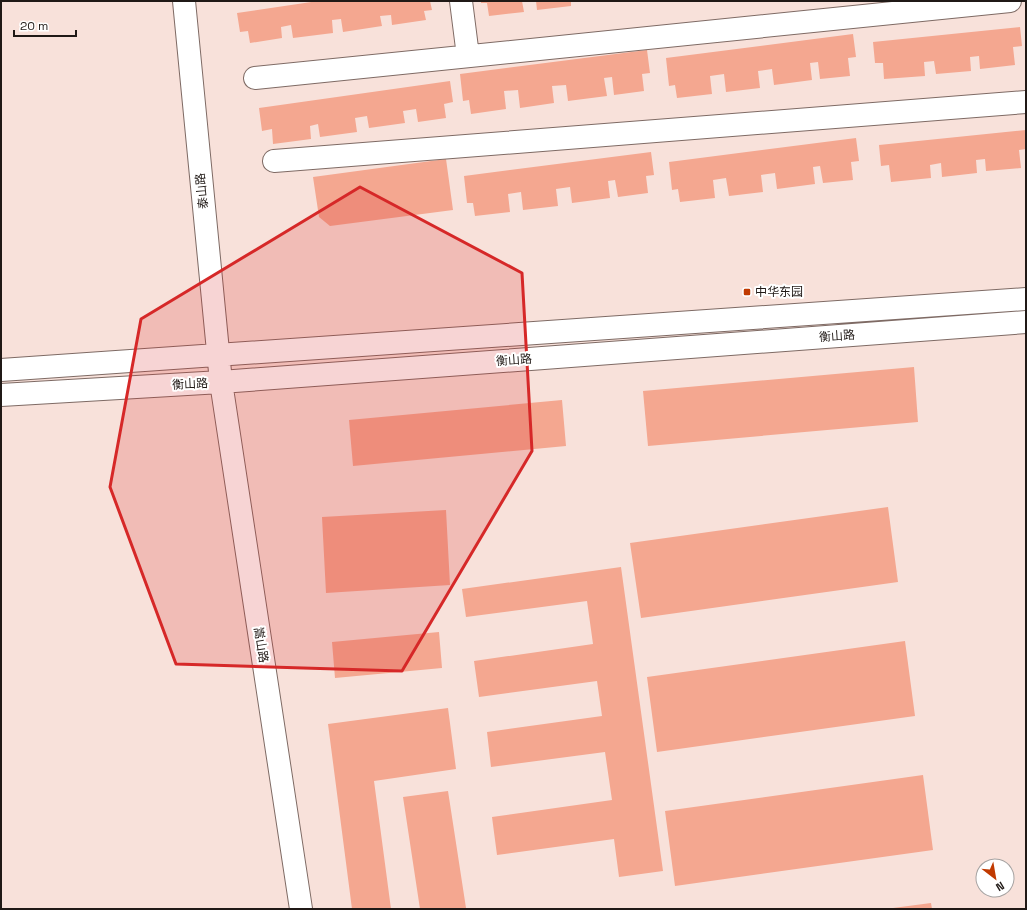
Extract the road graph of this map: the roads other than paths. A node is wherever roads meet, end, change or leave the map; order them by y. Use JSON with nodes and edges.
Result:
{"nodes":[{"id":1,"x":184,"y":1,"type":"edge"},
{"id":2,"x":461,"y":1,"type":"edge"},
{"id":3,"x":1010,"y":1,"type":"edge"},
{"id":4,"x":468,"y":56,"type":"junction"},
{"id":5,"x":255,"y":78,"type":"dead end"},
{"id":6,"x":1026,"y":102,"type":"edge"},
{"id":7,"x":274,"y":161,"type":"dead end"},
{"id":8,"x":1026,"y":299,"type":"edge"},
{"id":9,"x":1026,"y":322,"type":"edge"},
{"id":10,"x":218,"y":356,"type":"junction"},
{"id":11,"x":1,"y":370,"type":"edge"},
{"id":12,"x":221,"y":382,"type":"junction"},
{"id":13,"x":1,"y":395,"type":"edge"},
{"id":14,"x":302,"y":909,"type":"edge"}],
"edges":[{"from":1,"to":10,"type":"street","name":"泰山路"},
{"from":2,"to":4,"type":"street"},
{"from":3,"to":4,"type":"street"},
{"from":4,"to":5,"type":"street"},
{"from":6,"to":7,"type":"street"},
{"from":8,"to":10,"type":"street","name":"衡山路"},
{"from":9,"to":12,"type":"street","name":"衡山路"},
{"from":10,"to":11,"type":"street","name":"衡山路"},
{"from":10,"to":12,"type":"street","name":"泰山路"},
{"from":12,"to":13,"type":"street","name":"衡山路"},
{"from":12,"to":14,"type":"street","name":"嵩山路"}]}
